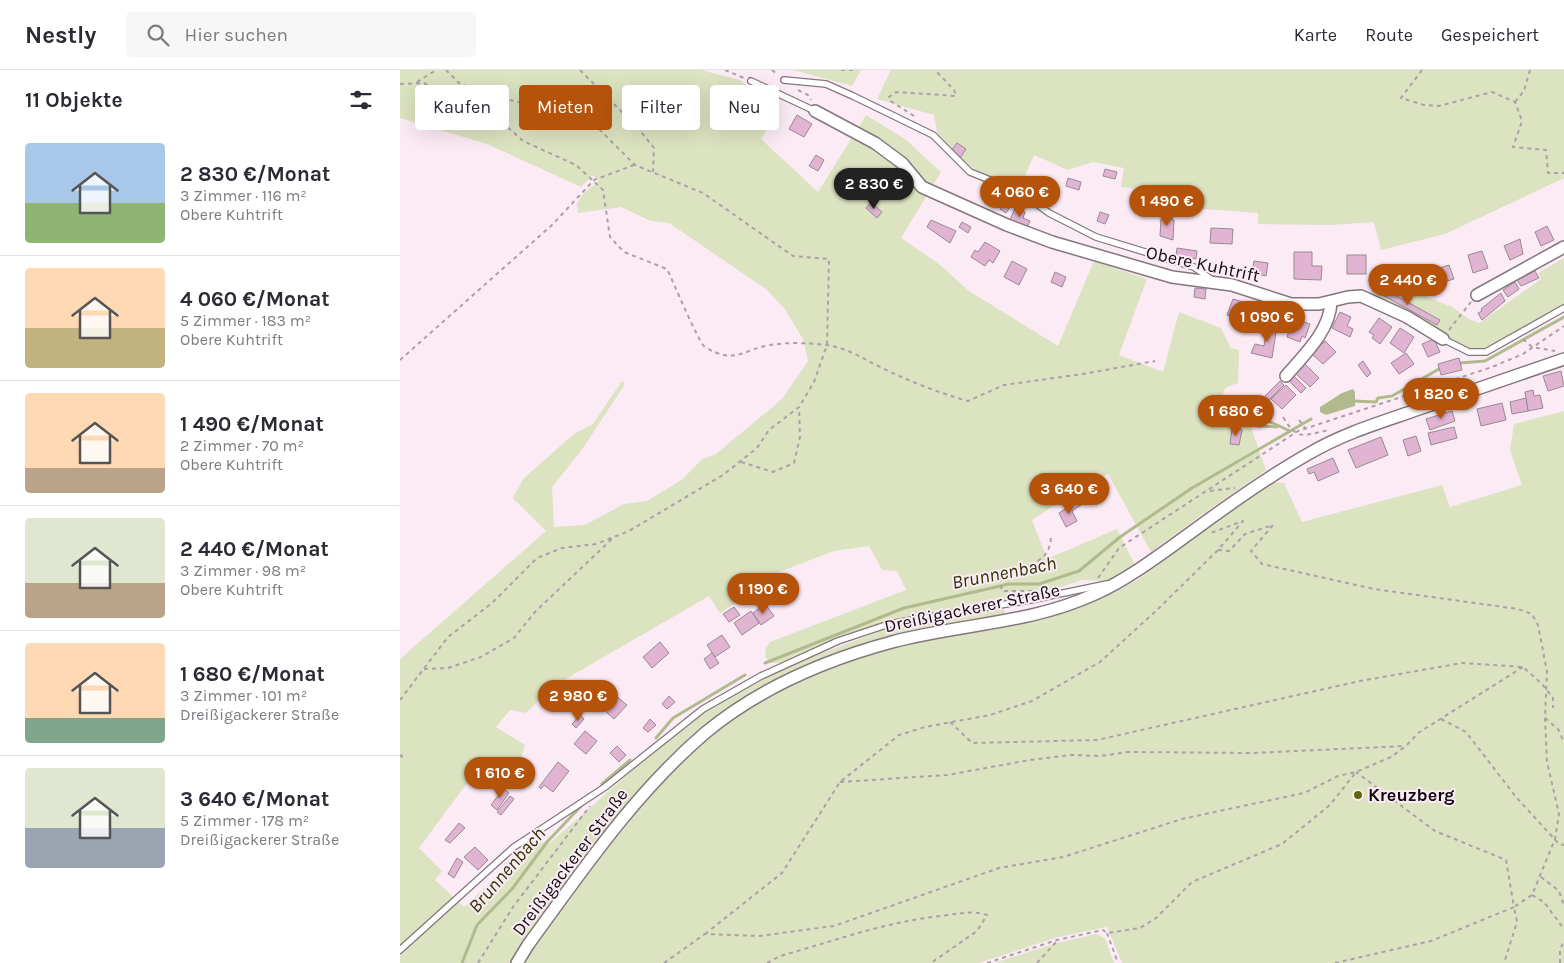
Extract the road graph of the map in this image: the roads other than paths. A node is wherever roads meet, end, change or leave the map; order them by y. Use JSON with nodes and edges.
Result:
{"nodes":[{"id":1,"x":784,"y":80,"type":"dead end"},
{"id":2,"x":751,"y":81,"type":"road end"},
{"id":3,"x":815,"y":111,"type":"joint"},
{"id":4,"x":1564,"y":247,"type":"edge"},
{"id":5,"x":1214,"y":282,"type":"junction"},
{"id":6,"x":1477,"y":295,"type":"road end"},
{"id":7,"x":1331,"y":302,"type":"junction"},
{"id":8,"x":1564,"y":308,"type":"edge"},
{"id":9,"x":1443,"y":339,"type":"joint"},
{"id":10,"x":1562,"y":355,"type":"edge"},
{"id":11,"x":1286,"y":376,"type":"dead end"},
{"id":12,"x":1120,"y":582,"type":"junction"},
{"id":13,"x":400,"y":950,"type":"edge"},
{"id":14,"x":517,"y":963,"type":"edge"}],
"edges":[{"from":1,"to":5,"type":"lane"},
{"from":2,"to":3,"type":"lane","name":"Obere Kuhtrift"},
{"from":3,"to":5,"type":"street","name":"Obere Kuhtrift"},
{"from":4,"to":6,"type":"street"},
{"from":5,"to":7,"type":"street","name":"Obere Kuhtrift"},
{"from":7,"to":9,"type":"street","name":"Obere Kuhtrift"},
{"from":7,"to":11,"type":"street"},
{"from":8,"to":9,"type":"lane","name":"Obere Kuhtrift"},
{"from":10,"to":12,"type":"street","name":"Dreißigackerer Straße"},
{"from":12,"to":13,"type":"lane"},
{"from":12,"to":14,"type":"street","name":"Dreißigackerer Straße"}]}
